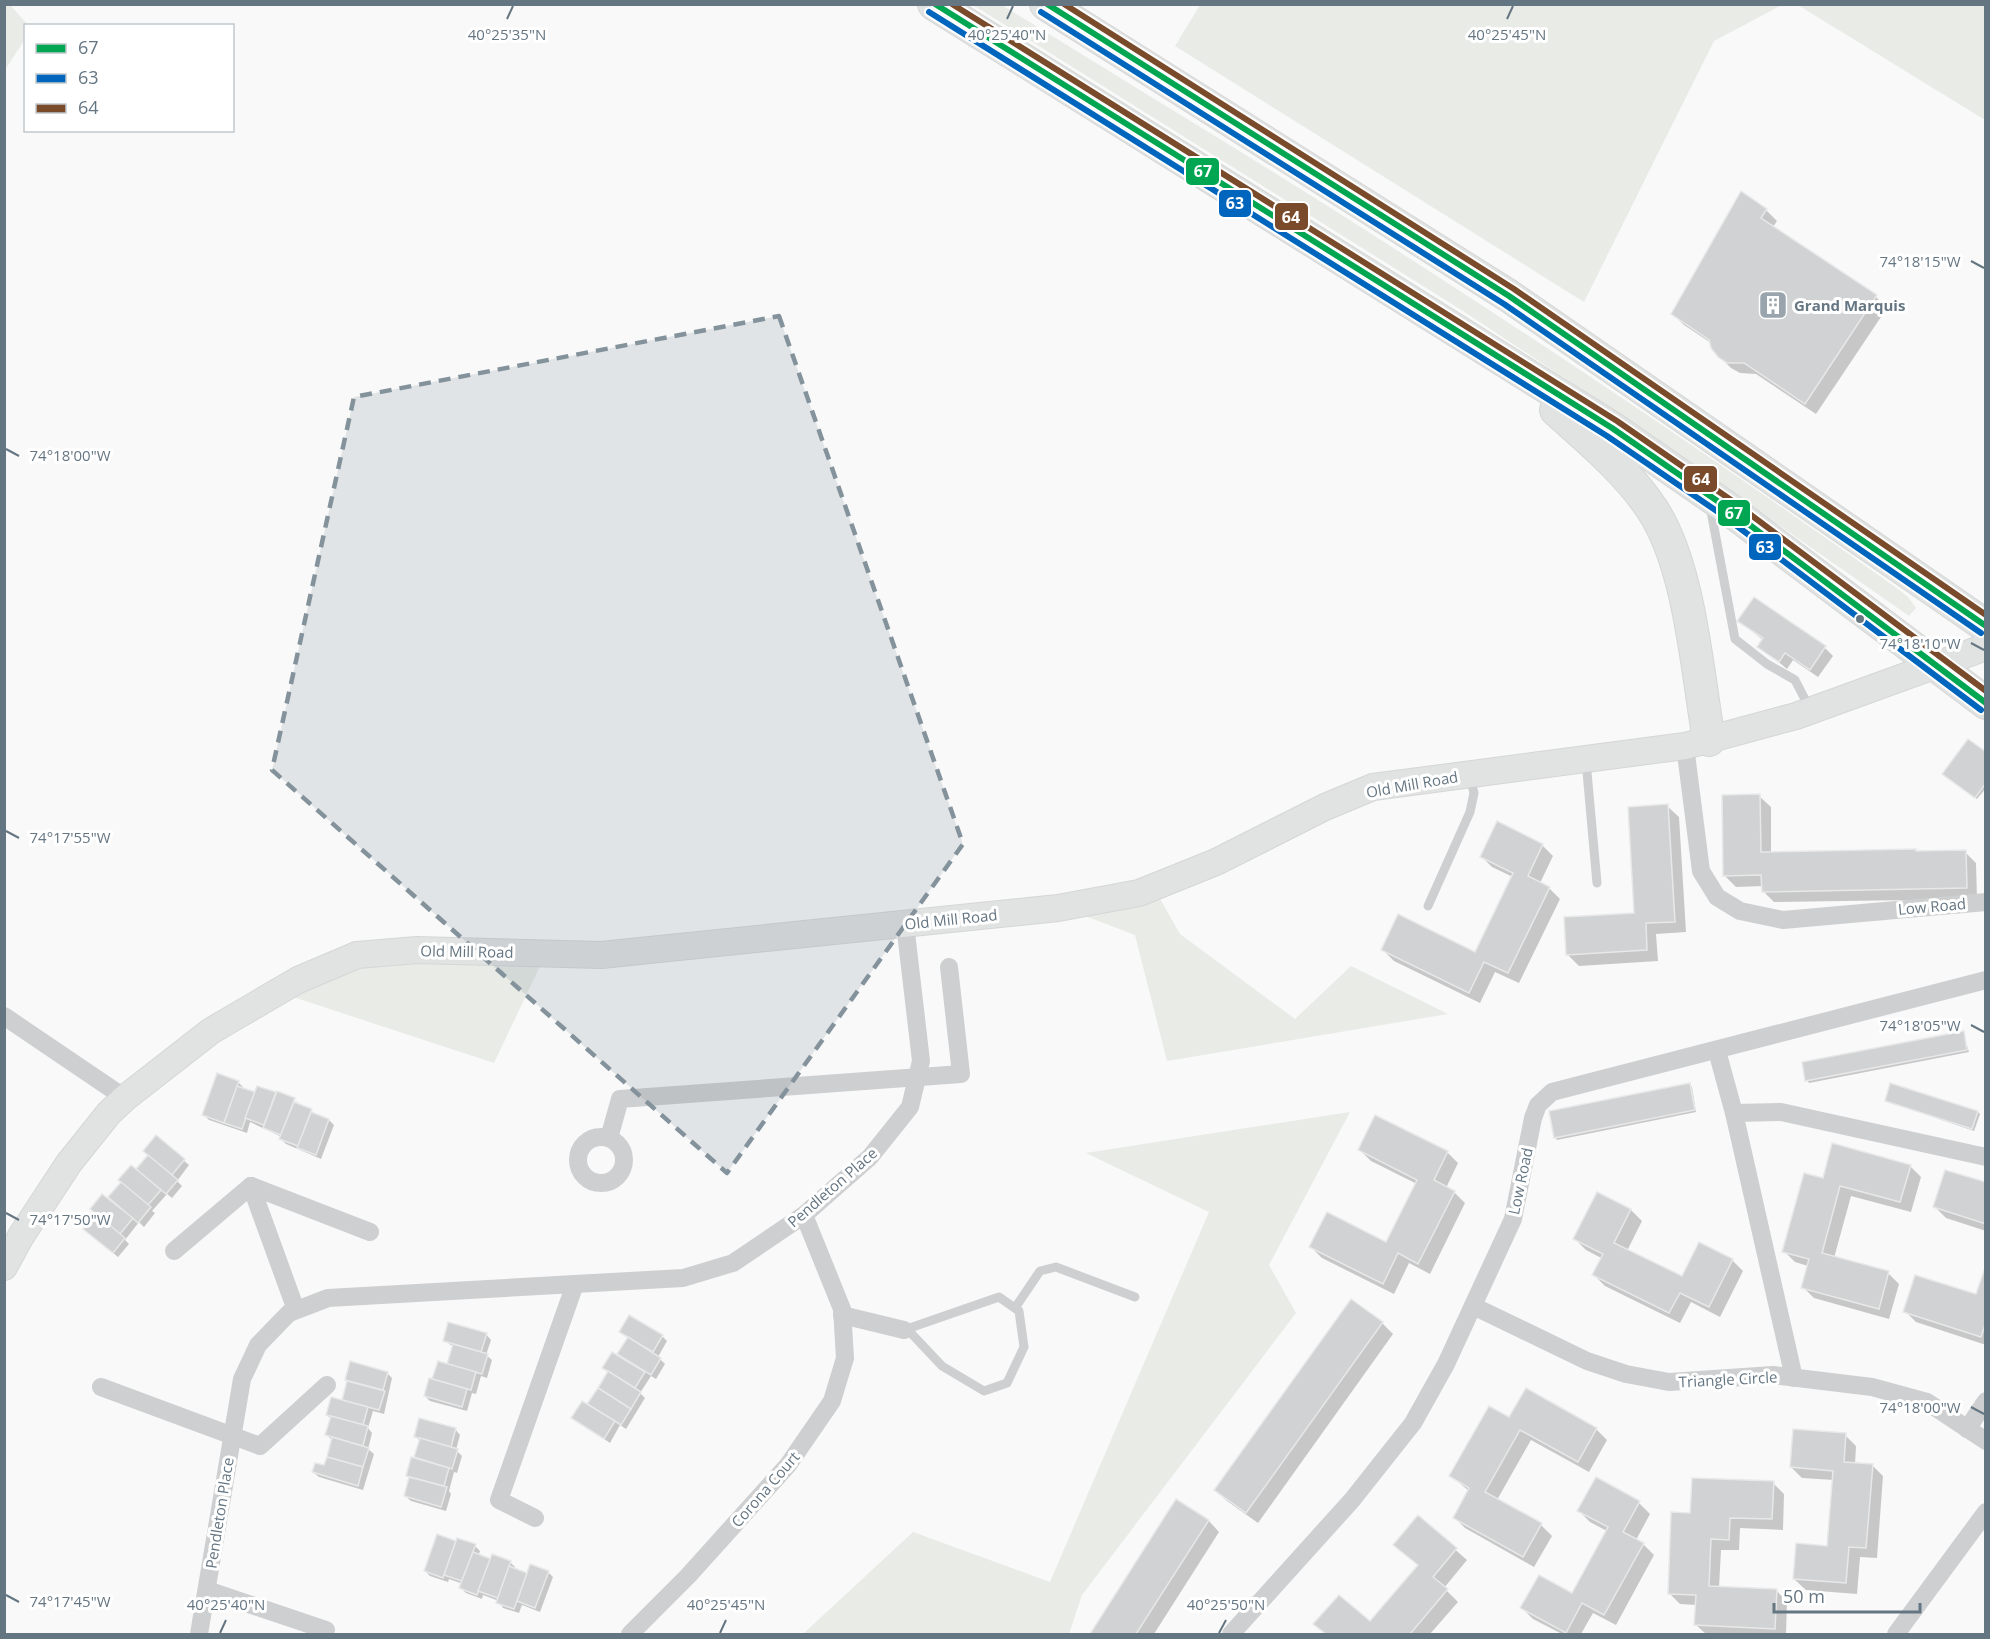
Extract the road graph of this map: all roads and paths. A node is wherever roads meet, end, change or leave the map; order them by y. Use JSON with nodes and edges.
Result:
{"nodes":[{"id":1,"x":933,"y":4,"type":"edge"},
{"id":2,"x":1046,"y":4,"type":"edge"},
{"id":3,"x":1500,"y":358,"type":"junction"},
{"id":4,"x":1708,"y":495,"type":"junction"},
{"id":5,"x":1986,"y":626,"type":"edge"},
{"id":6,"x":1986,"y":647,"type":"edge"},
{"id":7,"x":1938,"y":666,"type":"junction"},
{"id":8,"x":1986,"y":703,"type":"edge"},
{"id":9,"x":1811,"y":711,"type":"junction"},
{"id":10,"x":1697,"y":743,"type":"junction"},
{"id":11,"x":1585,"y":759,"type":"junction"},
{"id":12,"x":1469,"y":775,"type":"junction"},
{"id":13,"x":1597,"y":883,"type":"dead end"},
{"id":14,"x":1986,"y":902,"type":"edge"},
{"id":15,"x":1428,"y":906,"type":"dead end"},
{"id":16,"x":905,"y":924,"type":"junction"},
{"id":17,"x":949,"y":967,"type":"dead end"},
{"id":18,"x":1986,"y":980,"type":"edge"},
{"id":19,"x":4,"y":1016,"type":"edge"},
{"id":20,"x":1717,"y":1051,"type":"junction"},
{"id":21,"x":917,"y":1078,"type":"junction"},
{"id":22,"x":125,"y":1098,"type":"junction"},
{"id":23,"x":1734,"y":1113,"type":"junction"},
{"id":24,"x":609,"y":1138,"type":"dead end"},
{"id":25,"x":1986,"y":1157,"type":"edge"},
{"id":26,"x":251,"y":1186,"type":"junction"},
{"id":27,"x":804,"y":1215,"type":"junction"},
{"id":28,"x":370,"y":1232,"type":"dead end"},
{"id":29,"x":174,"y":1251,"type":"dead end"},
{"id":30,"x":4,"y":1267,"type":"edge"},
{"id":31,"x":575,"y":1284,"type":"junction"},
{"id":32,"x":1135,"y":1297,"type":"dead end"},
{"id":33,"x":1473,"y":1305,"type":"junction"},
{"id":34,"x":1015,"y":1308,"type":"junction"},
{"id":35,"x":296,"y":1310,"type":"junction"},
{"id":36,"x":842,"y":1315,"type":"junction"},
{"id":37,"x":904,"y":1330,"type":"junction"},
{"id":38,"x":1794,"y":1378,"type":"junction"},
{"id":39,"x":327,"y":1385,"type":"dead end"},
{"id":40,"x":101,"y":1387,"type":"dead end"},
{"id":41,"x":1986,"y":1401,"type":"edge"},
{"id":42,"x":1967,"y":1429,"type":"junction"},
{"id":43,"x":232,"y":1436,"type":"junction"},
{"id":44,"x":1986,"y":1441,"type":"edge"},
{"id":45,"x":1986,"y":1512,"type":"edge"},
{"id":46,"x":535,"y":1518,"type":"dead end"},
{"id":47,"x":207,"y":1590,"type":"junction"},
{"id":48,"x":326,"y":1630,"type":"dead end"},
{"id":49,"x":199,"y":1635,"type":"edge"},
{"id":50,"x":630,"y":1635,"type":"edge"},
{"id":51,"x":1231,"y":1635,"type":"edge"},
{"id":52,"x":1896,"y":1635,"type":"edge"}],
"edges":[{"from":1,"to":3,"type":"highway"},
{"from":2,"to":5,"type":"highway"},
{"from":3,"to":4,"type":"highway"},
{"from":3,"to":10,"type":"highway"},
{"from":4,"to":7,"type":"highway"},
{"from":4,"to":9,"type":"lane"},
{"from":6,"to":7,"type":"street","name":"Old Mill Road"},
{"from":7,"to":8,"type":"highway"},
{"from":7,"to":9,"type":"street","name":"Old Mill Road"},
{"from":9,"to":10,"type":"street","name":"Old Mill Road"},
{"from":10,"to":11,"type":"street","name":"Old Mill Road"},
{"from":10,"to":14,"type":"street","name":"Low Road"},
{"from":11,"to":12,"type":"street","name":"Old Mill Road"},
{"from":11,"to":13,"type":"lane"},
{"from":12,"to":15,"type":"lane"},
{"from":12,"to":16,"type":"street","name":"Old Mill Road"},
{"from":16,"to":21,"type":"street","name":"Pendleton Place"},
{"from":16,"to":22,"type":"street","name":"Old Mill Road"},
{"from":17,"to":21,"type":"street"},
{"from":18,"to":20,"type":"street","name":"Low Road"},
{"from":19,"to":22,"type":"street"},
{"from":20,"to":23,"type":"street"},
{"from":20,"to":33,"type":"street","name":"Low Road"},
{"from":21,"to":24,"type":"street"},
{"from":21,"to":27,"type":"street","name":"Pendleton Place"},
{"from":22,"to":30,"type":"street","name":"Old Mill Road"},
{"from":23,"to":25,"type":"street"},
{"from":23,"to":38,"type":"street"},
{"from":26,"to":28,"type":"street"},
{"from":26,"to":29,"type":"street"},
{"from":26,"to":35,"type":"street"},
{"from":27,"to":31,"type":"street","name":"Pendleton Place"},
{"from":27,"to":36,"type":"street","name":"Corona Court"},
{"from":31,"to":35,"type":"street","name":"Pendleton Place"},
{"from":31,"to":46,"type":"street"},
{"from":32,"to":34,"type":"lane"},
{"from":33,"to":38,"type":"street","name":"Triangle Circle"},
{"from":33,"to":51,"type":"street","name":"Low Road"},
{"from":34,"to":37,"type":"lane"},
{"from":34,"to":37,"type":"lane"},
{"from":35,"to":43,"type":"street","name":"Pendleton Place"},
{"from":36,"to":37,"type":"street"},
{"from":36,"to":50,"type":"street","name":"Corona Court"},
{"from":38,"to":42,"type":"street","name":"Triangle Circle"},
{"from":39,"to":43,"type":"street","name":"Pendleton Place"},
{"from":40,"to":43,"type":"street","name":"Pendleton Place"},
{"from":41,"to":42,"type":"street"},
{"from":42,"to":44,"type":"street","name":"Triangle Circle"},
{"from":43,"to":47,"type":"street","name":"Pendleton Place"},
{"from":45,"to":52,"type":"street"},
{"from":47,"to":48,"type":"street","name":"Pendleton Place"},
{"from":47,"to":49,"type":"street","name":"Pendleton Place"}]}
